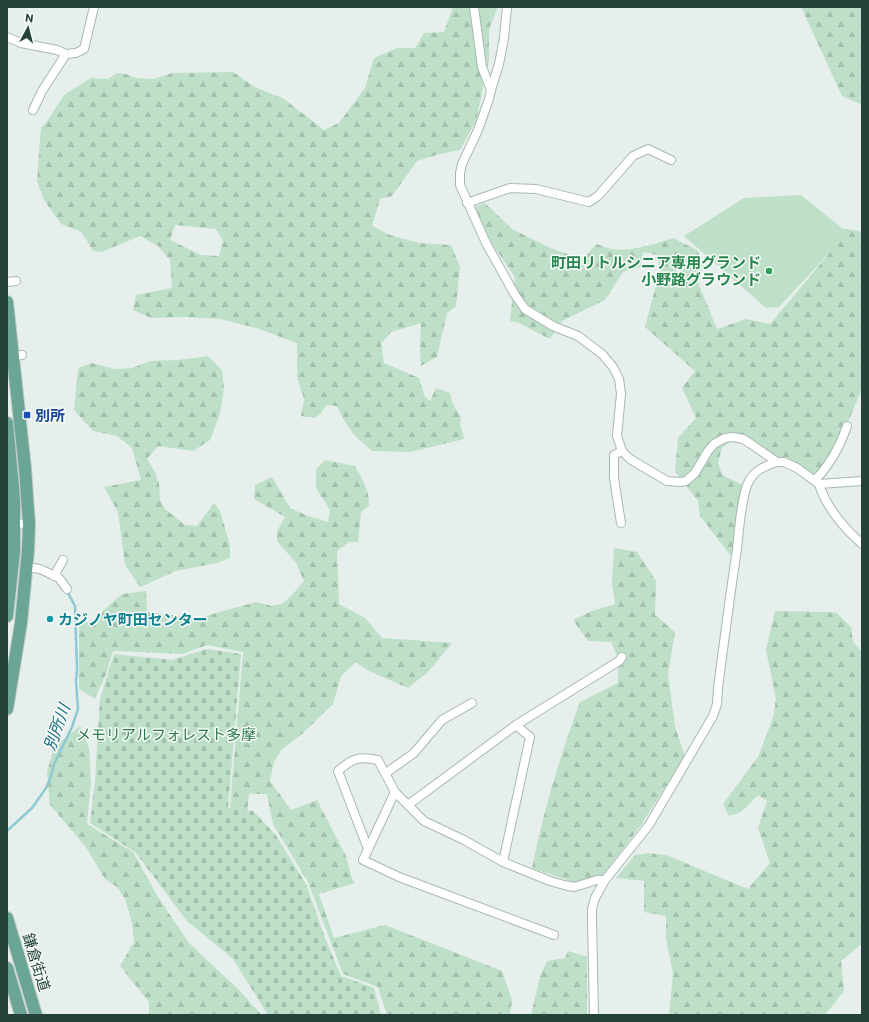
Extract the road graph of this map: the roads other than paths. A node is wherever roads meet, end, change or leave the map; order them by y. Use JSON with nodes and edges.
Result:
{"nodes":[{"id":1,"x":94,"y":7,"type":"edge"},
{"id":2,"x":474,"y":7,"type":"edge"},
{"id":3,"x":507,"y":7,"type":"edge"},
{"id":4,"x":7,"y":36,"type":"edge"},
{"id":5,"x":66,"y":54,"type":"junction"},
{"id":6,"x":491,"y":90,"type":"junction"},
{"id":7,"x":33,"y":110,"type":"dead end"},
{"id":8,"x":671,"y":160,"type":"dead end"},
{"id":9,"x":467,"y":203,"type":"junction"},
{"id":10,"x":16,"y":281,"type":"dead end"},
{"id":11,"x":7,"y":282,"type":"edge"},
{"id":12,"x":7,"y":302,"type":"edge"},
{"id":13,"x":7,"y":423,"type":"edge"},
{"id":14,"x":847,"y":426,"type":"dead end"},
{"id":15,"x":622,"y":450,"type":"junction"},
{"id":16,"x":777,"y":462,"type":"junction"},
{"id":17,"x":862,"y":481,"type":"edge"},
{"id":18,"x":817,"y":482,"type":"junction"},
{"id":19,"x":11,"y":523,"type":"edge"},
{"id":20,"x":621,"y":523,"type":"dead end"},
{"id":21,"x":29,"y":524,"type":"junction"},
{"id":22,"x":862,"y":544,"type":"edge"},
{"id":23,"x":63,"y":560,"type":"dead end"},
{"id":24,"x":27,"y":567,"type":"junction"},
{"id":25,"x":54,"y":576,"type":"junction"},
{"id":26,"x":67,"y":589,"type":"dead end"},
{"id":27,"x":7,"y":616,"type":"edge"},
{"id":28,"x":622,"y":657,"type":"dead end"},
{"id":29,"x":472,"y":703,"type":"dead end"},
{"id":30,"x":7,"y":709,"type":"edge"},
{"id":31,"x":516,"y":725,"type":"junction"},
{"id":32,"x":386,"y":773,"type":"junction"},
{"id":33,"x":395,"y":792,"type":"junction"},
{"id":34,"x":408,"y":806,"type":"junction"},
{"id":35,"x":368,"y":850,"type":"junction"},
{"id":36,"x":503,"y":862,"type":"junction"},
{"id":37,"x":605,"y":880,"type":"junction"},
{"id":38,"x":7,"y":918,"type":"edge"},
{"id":39,"x":554,"y":935,"type":"dead end"},
{"id":40,"x":7,"y":968,"type":"edge"},
{"id":41,"x":22,"y":1015,"type":"edge"},
{"id":42,"x":36,"y":1015,"type":"edge"},
{"id":43,"x":594,"y":1015,"type":"edge"}],
"edges":[{"from":1,"to":5,"type":"street"},
{"from":2,"to":6,"type":"street"},
{"from":3,"to":6,"type":"street"},
{"from":4,"to":5,"type":"street"},
{"from":5,"to":7,"type":"street"},
{"from":6,"to":9,"type":"street"},
{"from":8,"to":9,"type":"street"},
{"from":9,"to":15,"type":"street"},
{"from":10,"to":11,"type":"street"},
{"from":12,"to":21,"type":"main road"},
{"from":13,"to":19,"type":"main road"},
{"from":14,"to":18,"type":"street"},
{"from":15,"to":16,"type":"street"},
{"from":15,"to":20,"type":"street"},
{"from":16,"to":18,"type":"street"},
{"from":16,"to":37,"type":"street"},
{"from":17,"to":18,"type":"street"},
{"from":18,"to":22,"type":"street"},
{"from":19,"to":21,"type":"street"},
{"from":19,"to":27,"type":"main road"},
{"from":21,"to":24,"type":"main road"},
{"from":23,"to":25,"type":"street"},
{"from":24,"to":25,"type":"street"},
{"from":24,"to":30,"type":"main road"},
{"from":25,"to":26,"type":"street"},
{"from":28,"to":31,"type":"street"},
{"from":29,"to":32,"type":"street"},
{"from":31,"to":34,"type":"street"},
{"from":31,"to":36,"type":"street"},
{"from":32,"to":33,"type":"street"},
{"from":32,"to":35,"type":"street"},
{"from":33,"to":34,"type":"street"},
{"from":33,"to":35,"type":"street"},
{"from":34,"to":36,"type":"street"},
{"from":35,"to":39,"type":"street"},
{"from":36,"to":37,"type":"street"},
{"from":37,"to":43,"type":"street"},
{"from":38,"to":42,"type":"main road","name":"鎌倉街道"},
{"from":40,"to":41,"type":"main road","name":"鎌倉街道"}]}
